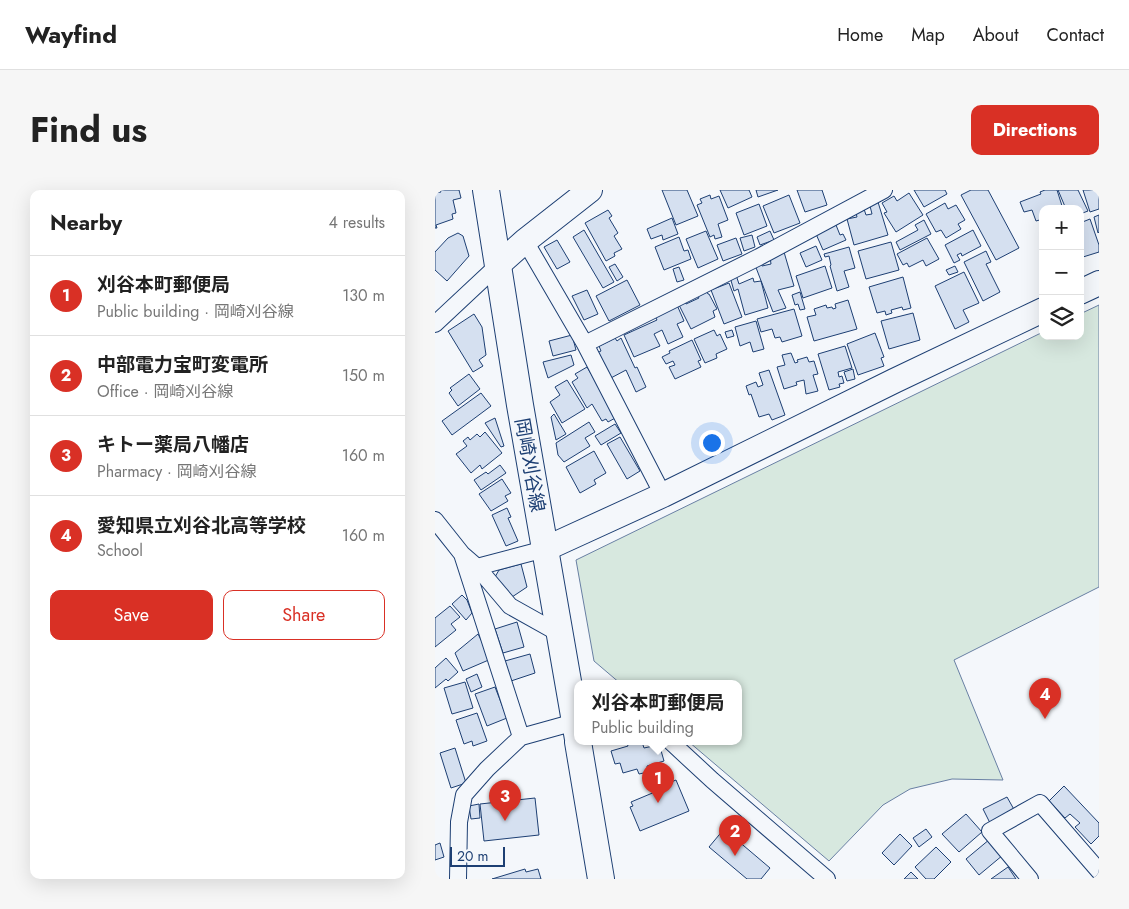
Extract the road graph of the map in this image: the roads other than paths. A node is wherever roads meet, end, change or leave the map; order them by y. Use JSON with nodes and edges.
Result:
{"nodes":[{"id":1,"x":486,"y":190,"type":"edge"},
{"id":2,"x":590,"y":190,"type":"edge"},
{"id":3,"x":877,"y":192,"type":"edge"},
{"id":4,"x":525,"y":241,"type":"junction"},
{"id":5,"x":497,"y":266,"type":"junction"},
{"id":6,"x":1099,"y":283,"type":"edge"},
{"id":7,"x":1084,"y":290,"type":"edge"},
{"id":8,"x":1039,"y":312,"type":"edge"},
{"id":9,"x":435,"y":324,"type":"edge"},
{"id":10,"x":585,"y":344,"type":"junction"},
{"id":11,"x":663,"y":495,"type":"junction"},
{"id":12,"x":435,"y":521,"type":"edge"},
{"id":13,"x":545,"y":549,"type":"junction"},
{"id":14,"x":462,"y":554,"type":"junction"},
{"id":15,"x":477,"y":567,"type":"junction"},
{"id":16,"x":560,"y":634,"type":"junction"},
{"id":17,"x":574,"y":681,"type":"edge"},
{"id":18,"x":574,"y":734,"type":"edge"},
{"id":19,"x":521,"y":737,"type":"junction"},
{"id":20,"x":579,"y":745,"type":"edge"},
{"id":21,"x":674,"y":745,"type":"edge"},
{"id":22,"x":1099,"y":871,"type":"edge"},
{"id":23,"x":457,"y":879,"type":"edge"},
{"id":24,"x":601,"y":879,"type":"edge"},
{"id":25,"x":827,"y":879,"type":"edge"},
{"id":26,"x":1031,"y":879,"type":"edge"}],
"edges":[{"from":1,"to":5,"type":"main road","name":"岡崎刈谷線"},
{"from":2,"to":4,"type":"street"},
{"from":3,"to":10,"type":"street"},
{"from":4,"to":5,"type":"street"},
{"from":4,"to":10,"type":"street"},
{"from":5,"to":9,"type":"street"},
{"from":5,"to":13,"type":"main road","name":"岡崎刈谷線"},
{"from":6,"to":7,"type":"street"},
{"from":8,"to":11,"type":"street"},
{"from":10,"to":11,"type":"street"},
{"from":11,"to":13,"type":"street"},
{"from":12,"to":14,"type":"street"},
{"from":13,"to":15,"type":"street"},
{"from":13,"to":16,"type":"main road","name":"岡崎刈谷線"},
{"from":14,"to":15,"type":"street"},
{"from":14,"to":19,"type":"street"},
{"from":15,"to":16,"type":"street"},
{"from":16,"to":17,"type":"main road","name":"岡崎刈谷線"},
{"from":18,"to":19,"type":"street"},
{"from":19,"to":23,"type":"street"},
{"from":20,"to":24,"type":"main road","name":"岡崎刈谷線"},
{"from":21,"to":25,"type":"street"},
{"from":22,"to":26,"type":"street"}]}
